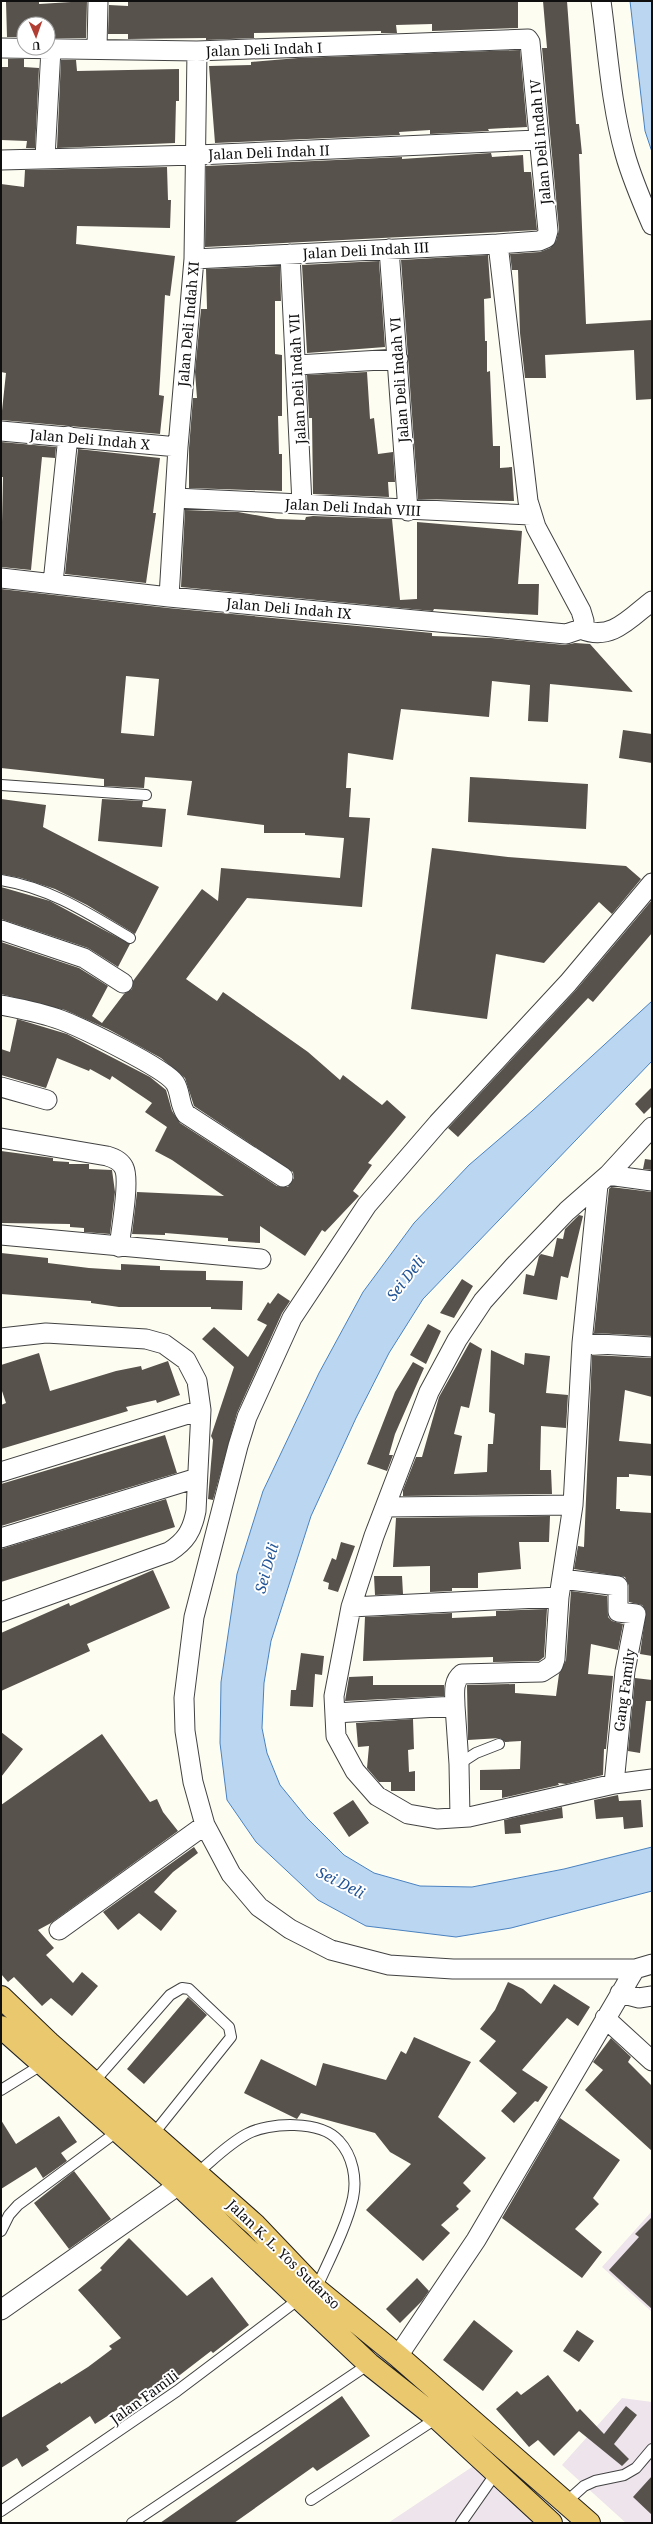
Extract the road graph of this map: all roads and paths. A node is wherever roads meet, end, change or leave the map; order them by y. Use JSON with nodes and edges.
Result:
{"nodes":[{"id":1,"x":98,"y":1,"type":"edge"},
{"id":2,"x":601,"y":1,"type":"edge"},
{"id":3,"x":528,"y":39,"type":"joint"},
{"id":4,"x":1,"y":48,"type":"edge"},
{"id":5,"x":16,"y":48,"type":"edge"},
{"id":6,"x":56,"y":49,"type":"edge"},
{"id":7,"x":97,"y":49,"type":"junction"},
{"id":8,"x":197,"y":51,"type":"junction"},
{"id":9,"x":51,"y":56,"type":"edge"},
{"id":10,"x":538,"y":140,"type":"junction"},
{"id":11,"x":197,"y":155,"type":"junction"},
{"id":12,"x":45,"y":158,"type":"junction"},
{"id":13,"x":1,"y":160,"type":"edge"},
{"id":14,"x":652,"y":225,"type":"edge"},
{"id":15,"x":539,"y":241,"type":"joint"},
{"id":16,"x":498,"y":244,"type":"junction"},
{"id":17,"x":389,"y":249,"type":"junction"},
{"id":18,"x":290,"y":254,"type":"junction"},
{"id":19,"x":194,"y":259,"type":"junction"},
{"id":20,"x":398,"y":359,"type":"junction"},
{"id":21,"x":297,"y":365,"type":"junction"},
{"id":22,"x":1,"y":431,"type":"edge"},
{"id":23,"x":68,"y":436,"type":"junction"},
{"id":24,"x":178,"y":447,"type":"junction"},
{"id":25,"x":175,"y":498,"type":"junction"},
{"id":26,"x":302,"y":504,"type":"junction"},
{"id":27,"x":408,"y":511,"type":"junction"},
{"id":28,"x":531,"y":515,"type":"junction"},
{"id":29,"x":1,"y":578,"type":"edge"},
{"id":30,"x":53,"y":583,"type":"junction"},
{"id":31,"x":169,"y":597,"type":"junction"},
{"id":32,"x":652,"y":601,"type":"edge"},
{"id":33,"x":579,"y":631,"type":"junction"},
{"id":34,"x":1,"y":785,"type":"edge"},
{"id":35,"x":146,"y":795,"type":"dead end"},
{"id":36,"x":1,"y":880,"type":"edge"},
{"id":37,"x":652,"y":884,"type":"edge"},
{"id":38,"x":1,"y":930,"type":"edge"},
{"id":39,"x":130,"y":938,"type":"dead end"},
{"id":40,"x":123,"y":983,"type":"dead end"},
{"id":41,"x":1,"y":1005,"type":"edge"},
{"id":42,"x":1,"y":1087,"type":"edge"},
{"id":43,"x":46,"y":1100,"type":"dead end"},
{"id":44,"x":652,"y":1127,"type":"edge"},
{"id":45,"x":1,"y":1138,"type":"edge"},
{"id":46,"x":283,"y":1177,"type":"dead end"},
{"id":47,"x":603,"y":1180,"type":"junction"},
{"id":48,"x":652,"y":1181,"type":"edge"},
{"id":49,"x":1,"y":1235,"type":"edge"},
{"id":50,"x":119,"y":1247,"type":"junction"},
{"id":51,"x":261,"y":1259,"type":"dead end"},
{"id":52,"x":1,"y":1338,"type":"edge"},
{"id":53,"x":582,"y":1342,"type":"junction"},
{"id":54,"x":652,"y":1347,"type":"edge"},
{"id":55,"x":201,"y":1410,"type":"junction"},
{"id":56,"x":1,"y":1472,"type":"edge"},
{"id":57,"x":197,"y":1478,"type":"junction"},
{"id":58,"x":572,"y":1505,"type":"junction"},
{"id":59,"x":385,"y":1507,"type":"junction"},
{"id":60,"x":1,"y":1538,"type":"edge"},
{"id":61,"x":560,"y":1588,"type":"junction"},
{"id":62,"x":351,"y":1607,"type":"junction"},
{"id":63,"x":1,"y":1612,"type":"edge"},
{"id":64,"x":455,"y":1706,"type":"junction"},
{"id":65,"x":335,"y":1714,"type":"junction"},
{"id":66,"x":500,"y":1744,"type":"dead end"},
{"id":67,"x":460,"y":1764,"type":"junction"},
{"id":68,"x":652,"y":1779,"type":"edge"},
{"id":69,"x":614,"y":1784,"type":"junction"},
{"id":70,"x":460,"y":1817,"type":"junction"},
{"id":71,"x":205,"y":1825,"type":"junction"},
{"id":72,"x":59,"y":1930,"type":"dead end"},
{"id":73,"x":644,"y":1966,"type":"edge"},
{"id":74,"x":620,"y":1993,"type":"junction"},
{"id":75,"x":652,"y":1996,"type":"edge"},
{"id":76,"x":1,"y":1997,"type":"edge"},
{"id":77,"x":605,"y":2018,"type":"junction"},
{"id":78,"x":1,"y":2027,"type":"edge"},
{"id":79,"x":652,"y":2060,"type":"edge"},
{"id":80,"x":43,"y":2064,"type":"junction"},
{"id":81,"x":86,"y":2089,"type":"junction"},
{"id":82,"x":1,"y":2090,"type":"edge"},
{"id":83,"x":118,"y":2131,"type":"junction"},
{"id":84,"x":145,"y":2142,"type":"junction"},
{"id":85,"x":196,"y":2173,"type":"junction"},
{"id":86,"x":179,"y":2185,"type":"junction"},
{"id":87,"x":1,"y":2231,"type":"edge"},
{"id":88,"x":308,"y":2294,"type":"junction"},
{"id":89,"x":1,"y":2310,"type":"edge"},
{"id":90,"x":398,"y":2356,"type":"junction"},
{"id":91,"x":369,"y":2364,"type":"junction"},
{"id":92,"x":436,"y":2418,"type":"junction"},
{"id":93,"x":652,"y":2449,"type":"edge"},
{"id":94,"x":496,"y":2473,"type":"junction"},
{"id":95,"x":311,"y":2500,"type":"dead end"},
{"id":96,"x":566,"y":2503,"type":"junction"},
{"id":97,"x":1,"y":2511,"type":"edge"},
{"id":98,"x":132,"y":2523,"type":"edge"},
{"id":99,"x":461,"y":2523,"type":"edge"},
{"id":100,"x":551,"y":2523,"type":"edge"},
{"id":101,"x":588,"y":2523,"type":"edge"}],
"edges":[{"from":1,"to":7,"type":"street"},
{"from":2,"to":14,"type":"street"},
{"from":3,"to":8,"type":"street","name":"Jalan Deli Indah I"},
{"from":3,"to":10,"type":"street","name":"Jalan Deli Indah IV"},
{"from":4,"to":5,"type":"street","name":"Jalan Deli Indah I"},
{"from":6,"to":7,"type":"street","name":"Jalan Deli Indah I"},
{"from":7,"to":8,"type":"street","name":"Jalan Deli Indah I"},
{"from":8,"to":11,"type":"street","name":"Jalan Deli Indah XI"},
{"from":9,"to":12,"type":"street"},
{"from":10,"to":11,"type":"street","name":"Jalan Deli Indah II"},
{"from":10,"to":15,"type":"street","name":"Jalan Deli Indah IV"},
{"from":11,"to":12,"type":"street","name":"Jalan Deli Indah II"},
{"from":11,"to":19,"type":"street","name":"Jalan Deli Indah XI"},
{"from":12,"to":13,"type":"street","name":"Jalan Deli Indah II"},
{"from":15,"to":16,"type":"street","name":"Jalan Deli Indah III"},
{"from":16,"to":17,"type":"street","name":"Jalan Deli Indah III"},
{"from":16,"to":28,"type":"street"},
{"from":17,"to":18,"type":"street","name":"Jalan Deli Indah III"},
{"from":17,"to":20,"type":"street","name":"Jalan Deli Indah VI"},
{"from":18,"to":19,"type":"street","name":"Jalan Deli Indah III"},
{"from":18,"to":21,"type":"street","name":"Jalan Deli Indah VII"},
{"from":19,"to":24,"type":"street","name":"Jalan Deli Indah XI"},
{"from":20,"to":21,"type":"street"},
{"from":20,"to":27,"type":"street","name":"Jalan Deli Indah VI"},
{"from":21,"to":26,"type":"street","name":"Jalan Deli Indah VII"},
{"from":22,"to":23,"type":"street","name":"Jalan Deli Indah X"},
{"from":23,"to":24,"type":"street","name":"Jalan Deli Indah X"},
{"from":23,"to":30,"type":"street"},
{"from":24,"to":25,"type":"street","name":"Jalan Deli Indah XI"},
{"from":25,"to":26,"type":"street","name":"Jalan Deli Indah VIII"},
{"from":25,"to":31,"type":"street","name":"Jalan Deli Indah XI"},
{"from":26,"to":27,"type":"street","name":"Jalan Deli Indah VIII"},
{"from":27,"to":28,"type":"street","name":"Jalan Deli Indah VIII"},
{"from":28,"to":33,"type":"street"},
{"from":29,"to":30,"type":"street","name":"Jalan Deli Indah IX"},
{"from":30,"to":31,"type":"street","name":"Jalan Deli Indah IX"},
{"from":31,"to":33,"type":"street","name":"Jalan Deli Indah IX"},
{"from":32,"to":33,"type":"street","name":"Jalan Deli Indah IX"},
{"from":34,"to":35,"type":"lane"},
{"from":36,"to":39,"type":"lane"},
{"from":37,"to":71,"type":"street"},
{"from":38,"to":40,"type":"street"},
{"from":41,"to":46,"type":"street"},
{"from":42,"to":43,"type":"street"},
{"from":44,"to":47,"type":"street"},
{"from":45,"to":50,"type":"street"},
{"from":47,"to":48,"type":"street"},
{"from":47,"to":53,"type":"street"},
{"from":47,"to":59,"type":"street"},
{"from":49,"to":50,"type":"street"},
{"from":50,"to":51,"type":"street"},
{"from":52,"to":55,"type":"street"},
{"from":53,"to":54,"type":"street"},
{"from":53,"to":58,"type":"street"},
{"from":55,"to":56,"type":"street"},
{"from":55,"to":57,"type":"street"},
{"from":57,"to":60,"type":"street"},
{"from":57,"to":63,"type":"street"},
{"from":58,"to":59,"type":"street"},
{"from":58,"to":61,"type":"street"},
{"from":59,"to":62,"type":"street"},
{"from":61,"to":62,"type":"street"},
{"from":61,"to":64,"type":"street"},
{"from":61,"to":69,"type":"street","name":"Gang Family"},
{"from":62,"to":65,"type":"street"},
{"from":64,"to":65,"type":"street"},
{"from":64,"to":67,"type":"street"},
{"from":65,"to":70,"type":"street"},
{"from":66,"to":67,"type":"lane"},
{"from":67,"to":70,"type":"street"},
{"from":68,"to":69,"type":"street"},
{"from":69,"to":70,"type":"street"},
{"from":71,"to":72,"type":"street"},
{"from":71,"to":73,"type":"street"},
{"from":73,"to":74,"type":"street"},
{"from":74,"to":75,"type":"street"},
{"from":74,"to":77,"type":"street"},
{"from":76,"to":81,"type":"highway","name":"Jalan K. L. Yos Sudarso"},
{"from":77,"to":79,"type":"street"},
{"from":77,"to":90,"type":"street"},
{"from":78,"to":80,"type":"highway","name":"Jalan K. L. Yos Sudarso"},
{"from":80,"to":81,"type":"highway","name":"Jalan K. L. Yos Sudarso"},
{"from":80,"to":82,"type":"lane"},
{"from":81,"to":83,"type":"highway","name":"Jalan K. L. Yos Sudarso"},
{"from":81,"to":84,"type":"highway","name":"Jalan K. L. Yos Sudarso"},
{"from":81,"to":84,"type":"lane"},
{"from":83,"to":84,"type":"highway","name":"Jalan K. L. Yos Sudarso"},
{"from":83,"to":87,"type":"lane"},
{"from":84,"to":85,"type":"highway","name":"Jalan K. L. Yos Sudarso"},
{"from":84,"to":86,"type":"highway","name":"Jalan K. L. Yos Sudarso"},
{"from":85,"to":86,"type":"street"},
{"from":85,"to":88,"type":"highway","name":"Jalan K. L. Yos Sudarso"},
{"from":85,"to":88,"type":"lane"},
{"from":86,"to":88,"type":"highway","name":"Jalan K. L. Yos Sudarso"},
{"from":86,"to":89,"type":"street"},
{"from":88,"to":90,"type":"highway","name":"Jalan K. L. Yos Sudarso"},
{"from":88,"to":91,"type":"highway","name":"Jalan K. L. Yos Sudarso"},
{"from":88,"to":97,"type":"lane","name":"Jalan Famili"},
{"from":90,"to":96,"type":"highway","name":"Jalan K. L. Yos Sudarso"},
{"from":91,"to":92,"type":"highway","name":"Jalan K. L. Yos Sudarso"},
{"from":91,"to":98,"type":"lane"},
{"from":92,"to":94,"type":"highway","name":"Jalan K. L. Yos Sudarso"},
{"from":92,"to":95,"type":"lane"},
{"from":93,"to":96,"type":"lane"},
{"from":94,"to":99,"type":"lane"},
{"from":94,"to":100,"type":"highway","name":"Jalan K. L. Yos Sudarso"},
{"from":96,"to":101,"type":"highway","name":"Jalan K. L. Yos Sudarso"}]}
